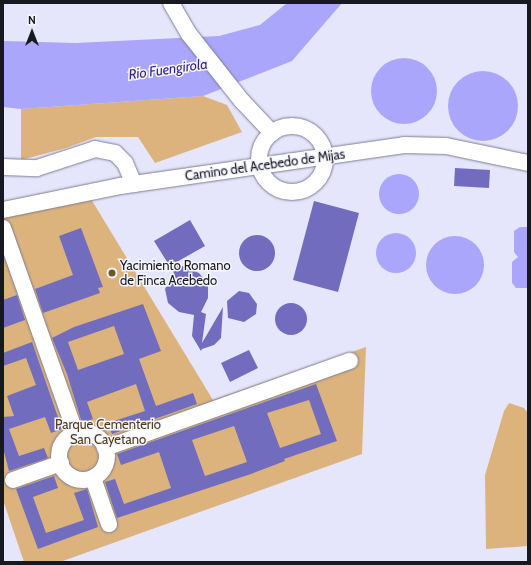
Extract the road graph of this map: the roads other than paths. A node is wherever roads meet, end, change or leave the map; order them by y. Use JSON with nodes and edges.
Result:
{"nodes":[{"id":1,"x":171,"y":3,"type":"edge"},
{"id":2,"x":272,"y":133,"type":"junction"},
{"id":3,"x":325,"y":156,"type":"junction"},
{"id":4,"x":528,"y":163,"type":"edge"},
{"id":5,"x":260,"y":165,"type":"junction"},
{"id":6,"x":3,"y":167,"type":"edge"},
{"id":7,"x":134,"y":184,"type":"junction"},
{"id":8,"x":3,"y":210,"type":"edge"},
{"id":9,"x":3,"y":228,"type":"edge"},
{"id":10,"x":350,"y":361,"type":"dead end"},
{"id":11,"x":76,"y":434,"type":"junction"},
{"id":12,"x":105,"y":448,"type":"junction"},
{"id":13,"x":61,"y":463,"type":"junction"},
{"id":14,"x":93,"y":478,"type":"junction"},
{"id":15,"x":13,"y":480,"type":"dead end"},
{"id":16,"x":109,"y":524,"type":"dead end"}],
"edges":[{"from":1,"to":2,"type":"street"},
{"from":2,"to":3,"type":"street"},
{"from":2,"to":5,"type":"street"},
{"from":3,"to":4,"type":"street","name":"Camino del Acebedo de Mijas"},
{"from":3,"to":5,"type":"street","name":"Camino del Acebedo de Mijas"},
{"from":3,"to":5,"type":"street"},
{"from":5,"to":7,"type":"street","name":"Camino del Acebedo de Mijas"},
{"from":6,"to":7,"type":"street"},
{"from":7,"to":8,"type":"street","name":"Camino del Acebedo de Mijas"},
{"from":9,"to":11,"type":"street"},
{"from":10,"to":12,"type":"street"},
{"from":11,"to":12,"type":"street"},
{"from":11,"to":13,"type":"street"},
{"from":12,"to":14,"type":"street"},
{"from":13,"to":14,"type":"street"},
{"from":13,"to":15,"type":"street"},
{"from":14,"to":16,"type":"street"}]}
